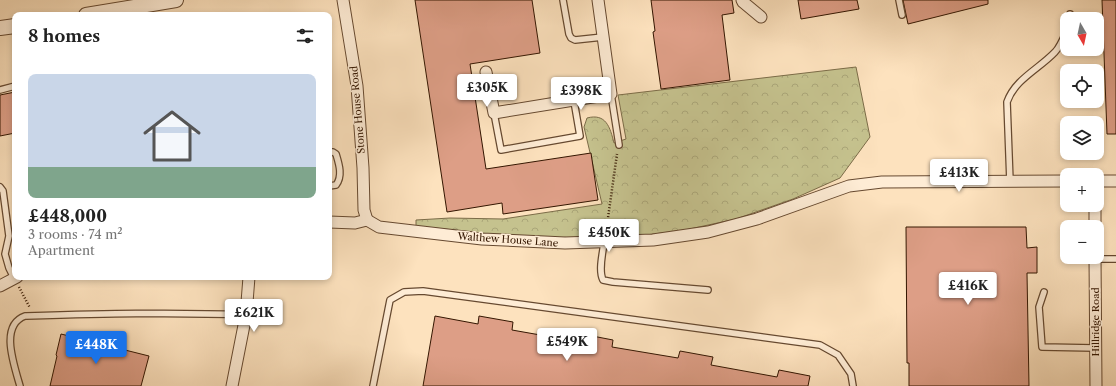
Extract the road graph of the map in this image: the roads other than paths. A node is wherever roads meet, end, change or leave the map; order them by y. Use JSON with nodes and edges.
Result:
{"nodes":[{"id":1,"x":176,"y":0,"type":"edge"},
{"id":2,"x":343,"y":0,"type":"edge"},
{"id":3,"x":563,"y":0,"type":"edge"},
{"id":4,"x":598,"y":0,"type":"edge"},
{"id":5,"x":742,"y":0,"type":"edge"},
{"id":6,"x":899,"y":0,"type":"edge"},
{"id":7,"x":135,"y":4,"type":"edge"},
{"id":8,"x":99,"y":12,"type":"edge"},
{"id":9,"x":902,"y":15,"type":"dead end"},
{"id":10,"x":761,"y":17,"type":"dead end"},
{"id":11,"x":12,"y":26,"type":"edge"},
{"id":12,"x":0,"y":28,"type":"edge"},
{"id":13,"x":603,"y":36,"type":"junction"},
{"id":14,"x":1060,"y":43,"type":"edge"},
{"id":15,"x":486,"y":72,"type":"dead end"},
{"id":16,"x":12,"y":87,"type":"edge"},
{"id":17,"x":0,"y":90,"type":"edge"},
{"id":18,"x":611,"y":94,"type":"junction"},
{"id":19,"x":574,"y":100,"type":"junction"},
{"id":20,"x":494,"y":113,"type":"junction"},
{"id":21,"x":619,"y":145,"type":"road end"},
{"id":22,"x":332,"y":152,"type":"edge"},
{"id":23,"x":1060,"y":181,"type":"edge"},
{"id":24,"x":1104,"y":181,"type":"edge"},
{"id":25,"x":1116,"y":181,"type":"edge"},
{"id":26,"x":1010,"y":182,"type":"junction"},
{"id":27,"x":332,"y":186,"type":"edge"},
{"id":28,"x":0,"y":187,"type":"edge"},
{"id":29,"x":367,"y":220,"type":"junction"},
{"id":30,"x":332,"y":222,"type":"edge"},
{"id":31,"x":604,"y":242,"type":"junction"},
{"id":32,"x":1104,"y":258,"type":"edge"},
{"id":33,"x":1116,"y":259,"type":"edge"},
{"id":34,"x":1095,"y":264,"type":"edge"},
{"id":35,"x":12,"y":272,"type":"edge"},
{"id":36,"x":12,"y":280,"type":"edge"},
{"id":37,"x":249,"y":280,"type":"edge"},
{"id":38,"x":0,"y":286,"type":"edge"},
{"id":39,"x":708,"y":290,"type":"dead end"},
{"id":40,"x":1044,"y":292,"type":"dead end"},
{"id":41,"x":246,"y":315,"type":"junction"},
{"id":42,"x":5,"y":328,"type":"dead end"},
{"id":43,"x":1095,"y":348,"type":"junction"},
{"id":44,"x":6,"y":353,"type":"dead end"},
{"id":45,"x":20,"y":386,"type":"edge"},
{"id":46,"x":232,"y":386,"type":"edge"},
{"id":47,"x":373,"y":386,"type":"edge"},
{"id":48,"x":853,"y":386,"type":"edge"},
{"id":49,"x":1096,"y":386,"type":"edge"}],
"edges":[{"from":1,"to":7,"type":"street"},
{"from":2,"to":29,"type":"street","name":"Stone House Road"},
{"from":3,"to":13,"type":"lane"},
{"from":4,"to":13,"type":"street"},
{"from":5,"to":10,"type":"street"},
{"from":6,"to":9,"type":"lane"},
{"from":7,"to":8,"type":"street"},
{"from":11,"to":12,"type":"street"},
{"from":13,"to":18,"type":"street"},
{"from":14,"to":26,"type":"lane"},
{"from":15,"to":20,"type":"street"},
{"from":16,"to":17,"type":"lane"},
{"from":18,"to":19,"type":"street"},
{"from":18,"to":21,"type":"lane"},
{"from":19,"to":20,"type":"street"},
{"from":19,"to":20,"type":"lane"},
{"from":22,"to":27,"type":"lane"},
{"from":23,"to":26,"type":"street","name":"Walthew House Lane"},
{"from":24,"to":25,"type":"street"},
{"from":26,"to":31,"type":"street","name":"Walthew House Lane"},
{"from":28,"to":35,"type":"lane"},
{"from":29,"to":30,"type":"street"},
{"from":29,"to":31,"type":"street","name":"Walthew House Lane"},
{"from":31,"to":39,"type":"lane"},
{"from":32,"to":33,"type":"lane"},
{"from":34,"to":43,"type":"street","name":"Hillridge Road"},
{"from":36,"to":38,"type":"street"},
{"from":37,"to":41,"type":"street"},
{"from":40,"to":43,"type":"lane"},
{"from":41,"to":42,"type":"lane"},
{"from":41,"to":46,"type":"street"},
{"from":43,"to":49,"type":"street","name":"Hillridge Road"},
{"from":44,"to":45,"type":"lane"},
{"from":47,"to":48,"type":"lane"}]}
